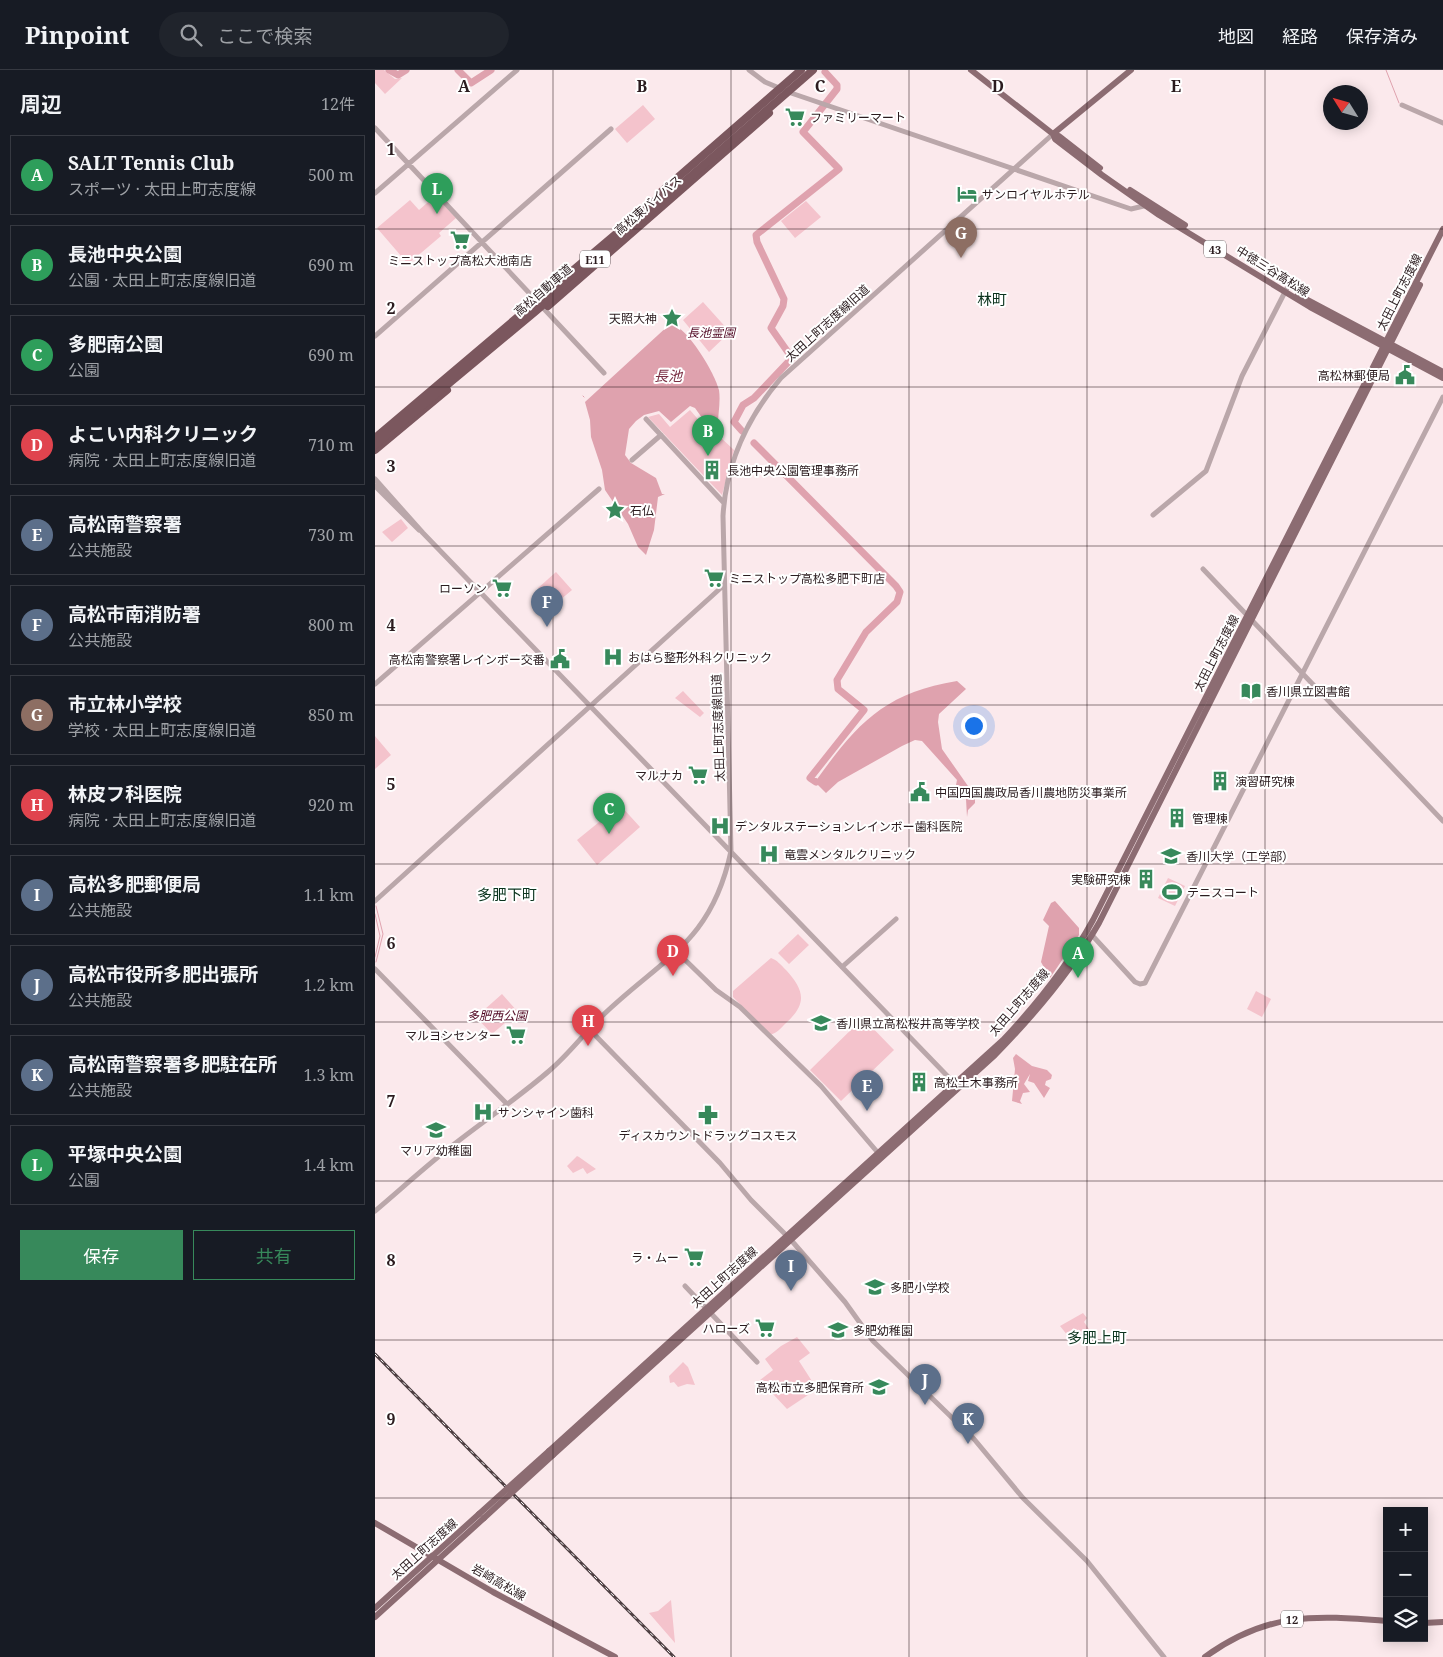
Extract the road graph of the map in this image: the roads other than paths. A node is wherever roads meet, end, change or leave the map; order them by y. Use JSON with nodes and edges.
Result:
{"nodes":[{"id":1,"x":517,"y":70,"type":"edge"},
{"id":2,"x":749,"y":70,"type":"edge"},
{"id":3,"x":813,"y":70,"type":"edge"},
{"id":4,"x":817,"y":70,"type":"edge"},
{"id":5,"x":971,"y":70,"type":"edge"},
{"id":6,"x":1131,"y":70,"type":"edge"},
{"id":7,"x":804,"y":71,"type":"edge"},
{"id":8,"x":779,"y":89,"type":"junction"},
{"id":9,"x":791,"y":93,"type":"junction"},
{"id":10,"x":1402,"y":104,"type":"dead end"},
{"id":11,"x":1443,"y":123,"type":"edge"},
{"id":12,"x":375,"y":128,"type":"edge"},
{"id":13,"x":611,"y":129,"type":"dead end"},
{"id":14,"x":1053,"y":134,"type":"junction"},
{"id":15,"x":408,"y":164,"type":"junction"},
{"id":16,"x":1011,"y":170,"type":"junction"},
{"id":17,"x":375,"y":193,"type":"edge"},
{"id":18,"x":1148,"y":205,"type":"junction"},
{"id":19,"x":1443,"y":229,"type":"edge"},
{"id":20,"x":1443,"y":238,"type":"edge"},
{"id":21,"x":481,"y":242,"type":"junction"},
{"id":22,"x":1286,"y":290,"type":"junction"},
{"id":23,"x":535,"y":300,"type":"junction"},
{"id":24,"x":543,"y":309,"type":"junction"},
{"id":25,"x":375,"y":336,"type":"edge"},
{"id":26,"x":1387,"y":345,"type":"junction"},
{"id":27,"x":1443,"y":372,"type":"edge"},
{"id":28,"x":604,"y":374,"type":"dead end"},
{"id":29,"x":1443,"y":378,"type":"edge"},
{"id":30,"x":1443,"y":397,"type":"edge"},
{"id":31,"x":646,"y":419,"type":"dead end"},
{"id":32,"x":661,"y":435,"type":"junction"},
{"id":33,"x":375,"y":436,"type":"edge"},
{"id":34,"x":375,"y":445,"type":"edge"},
{"id":35,"x":375,"y":450,"type":"edge"},
{"id":36,"x":632,"y":460,"type":"dead end"},
{"id":37,"x":375,"y":479,"type":"edge"},
{"id":38,"x":375,"y":486,"type":"edge"},
{"id":39,"x":599,"y":489,"type":"dead end"},
{"id":40,"x":724,"y":503,"type":"junction"},
{"id":41,"x":1153,"y":516,"type":"dead end"},
{"id":42,"x":423,"y":533,"type":"junction"},
{"id":43,"x":1203,"y":568,"type":"dead end"},
{"id":44,"x":724,"y":585,"type":"junction"},
{"id":45,"x":481,"y":592,"type":"junction"},
{"id":46,"x":1249,"y":618,"type":"junction"},
{"id":47,"x":1302,"y":671,"type":"junction"},
{"id":48,"x":375,"y":684,"type":"edge"},
{"id":49,"x":591,"y":705,"type":"junction"},
{"id":50,"x":1443,"y":821,"type":"edge"},
{"id":51,"x":731,"y":851,"type":"junction"},
{"id":52,"x":375,"y":901,"type":"edge"},
{"id":53,"x":896,"y":919,"type":"dead end"},
{"id":54,"x":1090,"y":933,"type":"junction"},
{"id":55,"x":677,"y":952,"type":"junction"},
{"id":56,"x":842,"y":967,"type":"junction"},
{"id":57,"x":375,"y":969,"type":"edge"},
{"id":58,"x":590,"y":1030,"type":"junction"},
{"id":59,"x":957,"y":1086,"type":"junction"},
{"id":60,"x":507,"y":1104,"type":"junction"},
{"id":61,"x":880,"y":1155,"type":"junction"},
{"id":62,"x":375,"y":1211,"type":"edge"},
{"id":63,"x":789,"y":1238,"type":"junction"},
{"id":64,"x":685,"y":1286,"type":"dead end"},
{"id":65,"x":709,"y":1310,"type":"junction"},
{"id":66,"x":757,"y":1362,"type":"dead end"},
{"id":67,"x":375,"y":1523,"type":"edge"},
{"id":68,"x":435,"y":1558,"type":"junction"},
{"id":69,"x":375,"y":1608,"type":"edge"},
{"id":70,"x":375,"y":1617,"type":"edge"},
{"id":71,"x":1383,"y":1621,"type":"edge"},
{"id":72,"x":1443,"y":1622,"type":"edge"},
{"id":73,"x":1428,"y":1623,"type":"edge"},
{"id":74,"x":615,"y":1657,"type":"edge"},
{"id":75,"x":1164,"y":1657,"type":"edge"},
{"id":76,"x":1205,"y":1657,"type":"edge"}],
"edges":[{"from":1,"to":15,"type":"street"},
{"from":2,"to":8,"type":"street"},
{"from":3,"to":34,"type":"highway","name":"高松自動車道","number":"E11","bridge":true},
{"from":4,"to":9,"type":"highway","name":"高松東バイパス"},
{"from":5,"to":14,"type":"main road","name":"中徳三谷高松線","number":"43"},
{"from":6,"to":14,"type":"main road"},
{"from":7,"to":8,"type":"highway","name":"高松東バイパス"},
{"from":7,"to":33,"type":"highway","name":"高松自動車道","number":"E11","bridge":true},
{"from":8,"to":9,"type":"street"},
{"from":8,"to":23,"type":"highway","name":"高松東バイパス"},
{"from":9,"to":16,"type":"street"},
{"from":9,"to":24,"type":"highway","name":"高松東バイパス"},
{"from":10,"to":11,"type":"street"},
{"from":12,"to":15,"type":"street"},
{"from":13,"to":21,"type":"street"},
{"from":14,"to":16,"type":"street","name":"太田上町志度線旧道"},
{"from":14,"to":18,"type":"main road","name":"中徳三谷高松線","number":"43"},
{"from":15,"to":17,"type":"street"},
{"from":15,"to":21,"type":"street"},
{"from":16,"to":18,"type":"street"},
{"from":16,"to":40,"type":"street","name":"太田上町志度線旧道"},
{"from":18,"to":22,"type":"main road","name":"中徳三谷高松線","number":"43"},
{"from":19,"to":26,"type":"main road","name":"太田上町志度線"},
{"from":20,"to":26,"type":"main road","name":"太田上町志度線"},
{"from":21,"to":23,"type":"street"},
{"from":21,"to":25,"type":"street"},
{"from":22,"to":26,"type":"main road","name":"中徳三谷高松線","number":"43"},
{"from":22,"to":41,"type":"street"},
{"from":23,"to":24,"type":"street"},
{"from":23,"to":33,"type":"highway","name":"高松東バイパス"},
{"from":24,"to":28,"type":"street"},
{"from":24,"to":35,"type":"highway","name":"高松東バイパス"},
{"from":26,"to":27,"type":"main road","name":"中徳三谷高松線","number":"43"},
{"from":26,"to":29,"type":"main road","name":"中徳三谷高松線","number":"43"},
{"from":26,"to":46,"type":"main road","name":"太田上町志度線"},
{"from":30,"to":47,"type":"street"},
{"from":31,"to":32,"type":"street"},
{"from":32,"to":36,"type":"street"},
{"from":32,"to":40,"type":"street"},
{"from":37,"to":42,"type":"street"},
{"from":38,"to":42,"type":"street"},
{"from":39,"to":45,"type":"street"},
{"from":40,"to":44,"type":"street","name":"太田上町志度線旧道"},
{"from":42,"to":45,"type":"street"},
{"from":43,"to":46,"type":"street"},
{"from":44,"to":49,"type":"street"},
{"from":44,"to":51,"type":"street","name":"太田上町志度線旧道"},
{"from":45,"to":48,"type":"street"},
{"from":45,"to":49,"type":"street"},
{"from":46,"to":47,"type":"street"},
{"from":46,"to":54,"type":"main road","name":"太田上町志度線"},
{"from":47,"to":50,"type":"street"},
{"from":47,"to":54,"type":"street"},
{"from":49,"to":51,"type":"street"},
{"from":49,"to":52,"type":"street"},
{"from":51,"to":55,"type":"street","name":"太田上町志度線旧道"},
{"from":51,"to":56,"type":"street"},
{"from":53,"to":56,"type":"street"},
{"from":54,"to":59,"type":"main road","name":"太田上町志度線"},
{"from":55,"to":58,"type":"street","name":"太田上町志度線旧道"},
{"from":55,"to":61,"type":"street"},
{"from":56,"to":59,"type":"street"},
{"from":57,"to":60,"type":"street"},
{"from":58,"to":60,"type":"street","name":"太田上町志度線旧道"},
{"from":58,"to":63,"type":"street"},
{"from":59,"to":61,"type":"main road","name":"太田上町志度線"},
{"from":60,"to":62,"type":"street","name":"太田上町志度線旧道"},
{"from":61,"to":63,"type":"main road","name":"太田上町志度線"},
{"from":63,"to":65,"type":"main road","name":"太田上町志度線"},
{"from":63,"to":75,"type":"street"},
{"from":64,"to":65,"type":"street"},
{"from":65,"to":66,"type":"street"},
{"from":65,"to":68,"type":"main road","name":"太田上町志度線","bridge":true},
{"from":67,"to":68,"type":"main road","name":"岩崎高松線"},
{"from":68,"to":69,"type":"main road","name":"太田上町志度線"},
{"from":68,"to":70,"type":"main road","name":"太田上町志度線"},
{"from":68,"to":74,"type":"main road","name":"岩崎高松線"},
{"from":71,"to":76,"type":"main road","number":"12"},
{"from":72,"to":73,"type":"main road"}]}
